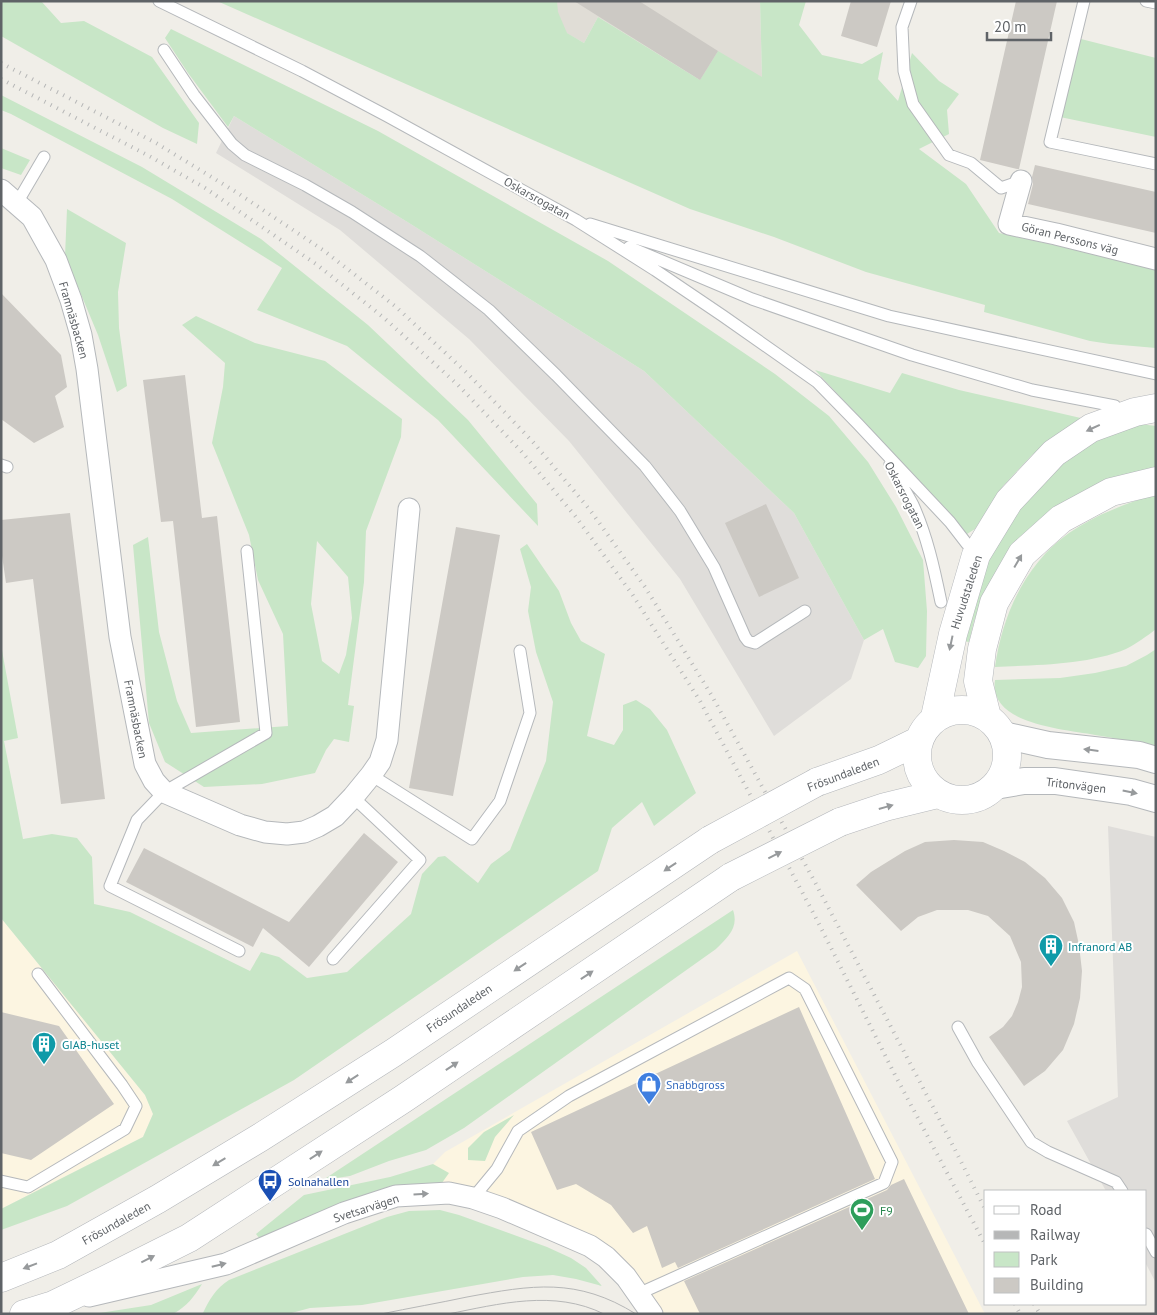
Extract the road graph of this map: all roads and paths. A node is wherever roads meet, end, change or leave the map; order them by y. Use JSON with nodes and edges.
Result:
{"nodes":[{"id":1,"x":159,"y":1,"type":"edge"},
{"id":2,"x":911,"y":1,"type":"edge"},
{"id":3,"x":1084,"y":1,"type":"edge"},
{"id":4,"x":1146,"y":1,"type":"edge"},
{"id":5,"x":1156,"y":3,"type":"edge"},
{"id":6,"x":164,"y":50,"type":"dead end"},
{"id":7,"x":44,"y":157,"type":"dead end"},
{"id":8,"x":1156,"y":164,"type":"edge"},
{"id":9,"x":1021,"y":181,"type":"joint"},
{"id":10,"x":9,"y":197,"type":"edge"},
{"id":11,"x":576,"y":220,"type":"junction"},
{"id":12,"x":1156,"y":259,"type":"edge"},
{"id":13,"x":1156,"y":374,"type":"edge"},
{"id":14,"x":1115,"y":406,"type":"dead end"},
{"id":15,"x":1156,"y":408,"type":"edge"},
{"id":16,"x":880,"y":448,"type":"junction"},
{"id":17,"x":1156,"y":481,"type":"edge"},
{"id":18,"x":409,"y":509,"type":"dead end"},
{"id":19,"x":967,"y":544,"type":"dead end"},
{"id":20,"x":248,"y":551,"type":"dead end"},
{"id":21,"x":941,"y":602,"type":"dead end"},
{"id":22,"x":805,"y":611,"type":"dead end"},
{"id":23,"x":520,"y":651,"type":"dead end"},
{"id":24,"x":935,"y":717,"type":"junction"},
{"id":25,"x":995,"y":726,"type":"junction"},
{"id":26,"x":918,"y":741,"type":"junction"},
{"id":27,"x":1156,"y":760,"type":"edge"},
{"id":28,"x":371,"y":775,"type":"junction"},
{"id":29,"x":995,"y":786,"type":"junction"},
{"id":30,"x":164,"y":792,"type":"junction"},
{"id":31,"x":938,"y":794,"type":"junction"},
{"id":32,"x":354,"y":797,"type":"junction"},
{"id":33,"x":1156,"y":799,"type":"edge"},
{"id":34,"x":239,"y":952,"type":"dead end"},
{"id":35,"x":333,"y":959,"type":"dead end"},
{"id":36,"x":38,"y":974,"type":"dead end"},
{"id":37,"x":958,"y":1026,"type":"dead end"},
{"id":38,"x":1,"y":1181,"type":"edge"},
{"id":39,"x":1121,"y":1190,"type":"edge"},
{"id":40,"x":473,"y":1198,"type":"junction"},
{"id":41,"x":1147,"y":1236,"type":"edge"},
{"id":42,"x":1156,"y":1252,"type":"edge"},
{"id":43,"x":1,"y":1278,"type":"edge"},
{"id":44,"x":638,"y":1294,"type":"junction"},
{"id":45,"x":52,"y":1305,"type":"junction"},
{"id":46,"x":24,"y":1314,"type":"edge"},
{"id":47,"x":652,"y":1314,"type":"edge"}],
"edges":[{"from":1,"to":11,"type":"lane","name":"Oskarsrogatan"},
{"from":2,"to":9,"type":"lane","name":"Göran Perssons väg"},
{"from":3,"to":8,"type":"lane"},
{"from":4,"to":5,"type":"lane"},
{"from":6,"to":22,"type":"lane"},
{"from":7,"to":10,"type":"lane"},
{"from":9,"to":12,"type":"street","name":"Göran Perssons väg"},
{"from":10,"to":30,"type":"street","name":"Framnäsbacken"},
{"from":11,"to":13,"type":"lane"},
{"from":11,"to":14,"type":"lane"},
{"from":11,"to":16,"type":"lane","name":"Oskarsrogatan"},
{"from":15,"to":24,"type":"main road","name":"Huvudstaleden","one_way":true},
{"from":16,"to":19,"type":"lane","name":"Oskarsrogatan"},
{"from":16,"to":21,"type":"lane","name":"Oskarsrogatan"},
{"from":25,"to":17,"type":"main road","one_way":true},
{"from":18,"to":28,"type":"street"},
{"from":20,"to":30,"type":"lane"},
{"from":23,"to":28,"type":"lane"},
{"from":24,"to":25,"type":"main road"},
{"from":24,"to":26,"type":"main road"},
{"from":27,"to":25,"type":"street","one_way":true},
{"from":25,"to":29,"type":"main road"},
{"from":26,"to":31,"type":"main road"},
{"from":26,"to":43,"type":"main road","name":"Frösundaleden","one_way":true,"bridge":true},
{"from":28,"to":32,"type":"street"},
{"from":29,"to":31,"type":"main road"},
{"from":29,"to":33,"type":"street","name":"Tritonvägen","one_way":true},
{"from":30,"to":32,"type":"street"},
{"from":30,"to":34,"type":"lane"},
{"from":45,"to":31,"type":"main road","one_way":true,"bridge":true},
{"from":32,"to":35,"type":"lane"},
{"from":36,"to":38,"type":"lane"},
{"from":37,"to":39,"type":"lane"},
{"from":40,"to":44,"type":"street","name":"Svetsarvägen"},
{"from":40,"to":44,"type":"lane"},
{"from":45,"to":40,"type":"street","name":"Svetsarvägen","one_way":true},
{"from":41,"to":42,"type":"lane"},
{"from":44,"to":47,"type":"street","name":"Svetsarvägen"},
{"from":45,"to":46,"type":"main road"}]}
